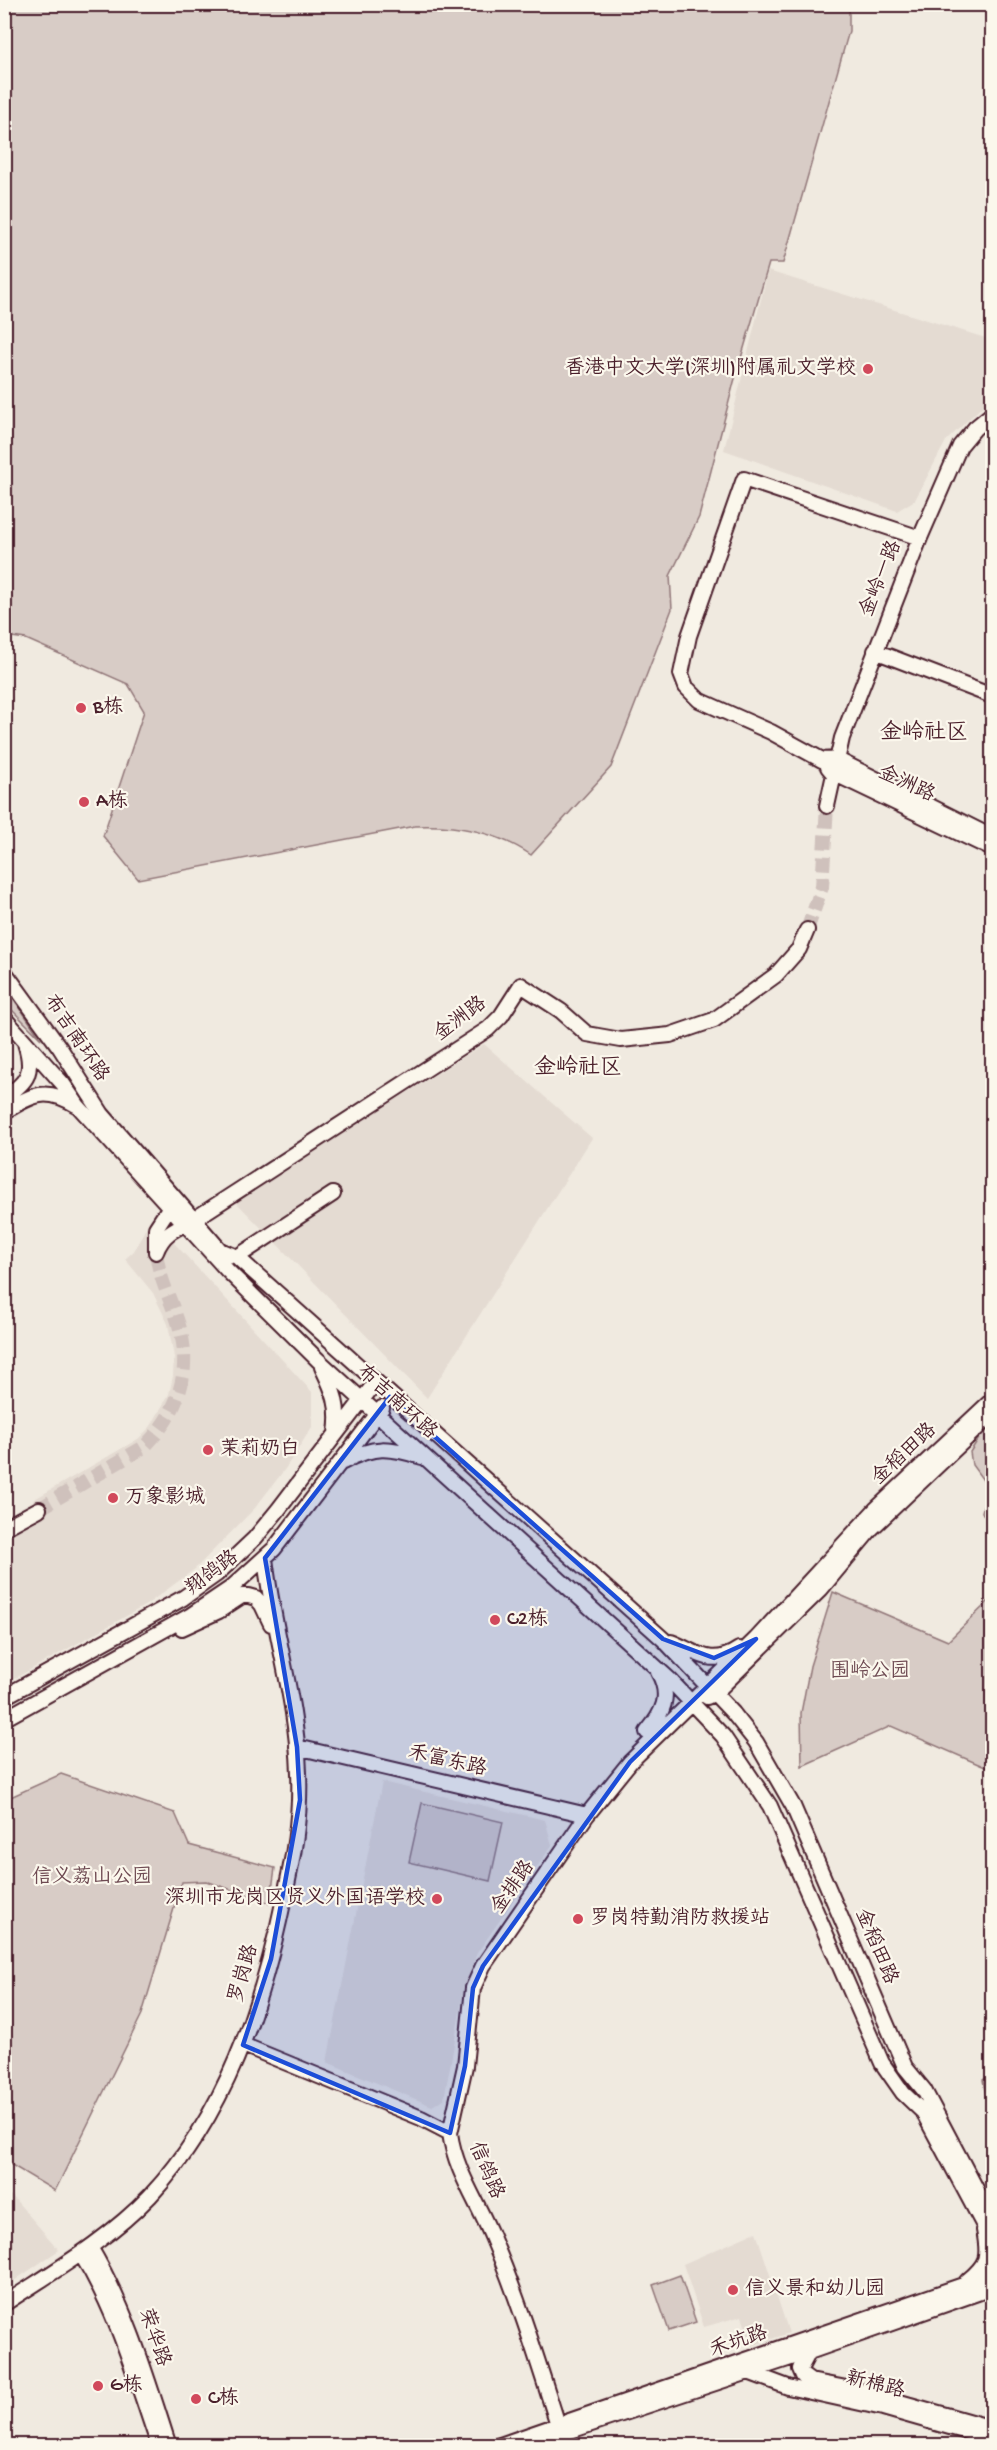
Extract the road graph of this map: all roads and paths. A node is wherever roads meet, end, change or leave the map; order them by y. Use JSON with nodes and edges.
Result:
{"nodes":[{"id":1,"x":993,"y":414,"type":"edge"},
{"id":2,"x":920,"y":538,"type":"junction"},
{"id":3,"x":875,"y":651,"type":"junction"},
{"id":4,"x":993,"y":696,"type":"edge"},
{"id":5,"x":829,"y":759,"type":"junction"},
{"id":6,"x":832,"y":773,"type":"junction"},
{"id":7,"x":827,"y":806,"type":"tunnel mouth"},
{"id":8,"x":993,"y":837,"type":"edge"},
{"id":9,"x":993,"y":849,"type":"edge"},
{"id":10,"x":807,"y":930,"type":"tunnel mouth"},
{"id":11,"x":4,"y":971,"type":"edge"},
{"id":12,"x":4,"y":1018,"type":"edge"},
{"id":13,"x":24,"y":1041,"type":"junction"},
{"id":14,"x":4,"y":1097,"type":"edge"},
{"id":15,"x":78,"y":1106,"type":"junction"},
{"id":16,"x":4,"y":1112,"type":"edge"},
{"id":17,"x":333,"y":1194,"type":"dead end"},
{"id":18,"x":169,"y":1208,"type":"junction"},
{"id":19,"x":189,"y":1222,"type":"junction"},
{"id":20,"x":237,"y":1257,"type":"junction"},
{"id":21,"x":318,"y":1360,"type":"junction"},
{"id":22,"x":375,"y":1383,"type":"junction"},
{"id":23,"x":390,"y":1397,"type":"junction"},
{"id":24,"x":362,"y":1400,"type":"junction"},
{"id":25,"x":993,"y":1400,"type":"edge"},
{"id":26,"x":377,"y":1413,"type":"junction"},
{"id":27,"x":993,"y":1414,"type":"edge"},
{"id":28,"x":336,"y":1433,"type":"junction"},
{"id":29,"x":427,"y":1458,"type":"junction"},
{"id":30,"x":339,"y":1465,"type":"junction"},
{"id":31,"x":39,"y":1509,"type":"tunnel mouth"},
{"id":32,"x":4,"y":1528,"type":"edge"},
{"id":33,"x":265,"y":1558,"type":"junction"},
{"id":34,"x":159,"y":1633,"type":"junction"},
{"id":35,"x":663,"y":1639,"type":"junction"},
{"id":36,"x":756,"y":1639,"type":"junction"},
{"id":37,"x":279,"y":1641,"type":"junction"},
{"id":38,"x":654,"y":1665,"type":"junction"},
{"id":39,"x":712,"y":1689,"type":"junction"},
{"id":40,"x":4,"y":1697,"type":"edge"},
{"id":41,"x":690,"y":1702,"type":"junction"},
{"id":42,"x":4,"y":1719,"type":"edge"},
{"id":43,"x":297,"y":1747,"type":"junction"},
{"id":44,"x":630,"y":1762,"type":"junction"},
{"id":45,"x":771,"y":1806,"type":"joint"},
{"id":46,"x":587,"y":1815,"type":"junction"},
{"id":47,"x":243,"y":2045,"type":"junction"},
{"id":48,"x":450,"y":2133,"type":"junction"},
{"id":49,"x":988,"y":2222,"type":"edge"},
{"id":50,"x":993,"y":2241,"type":"edge"},
{"id":51,"x":86,"y":2251,"type":"junction"},
{"id":52,"x":993,"y":2275,"type":"edge"},
{"id":53,"x":963,"y":2284,"type":"junction"},
{"id":54,"x":993,"y":2288,"type":"edge"},
{"id":55,"x":993,"y":2295,"type":"edge"},
{"id":56,"x":968,"y":2298,"type":"junction"},
{"id":57,"x":4,"y":2304,"type":"edge"},
{"id":58,"x":809,"y":2352,"type":"junction"},
{"id":59,"x":748,"y":2372,"type":"junction"},
{"id":60,"x":993,"y":2428,"type":"edge"},
{"id":61,"x":559,"y":2430,"type":"junction"},
{"id":62,"x":993,"y":2439,"type":"edge"},
{"id":63,"x":159,"y":2445,"type":"edge"},
{"id":64,"x":169,"y":2445,"type":"edge"},
{"id":65,"x":497,"y":2445,"type":"edge"},
{"id":66,"x":541,"y":2445,"type":"edge"}],
"edges":[{"from":1,"to":2,"type":"street","name":"金岭一路"},
{"from":2,"to":3,"type":"street","name":"金岭一路"},
{"from":2,"to":5,"type":"street","name":"金洲路"},
{"from":3,"to":4,"type":"street"},
{"from":3,"to":5,"type":"street","name":"金岭一路"},
{"from":5,"to":6,"type":"street","name":"金岭一路"},
{"from":5,"to":8,"type":"street","name":"金洲路"},
{"from":6,"to":7,"type":"street"},
{"from":6,"to":9,"type":"street","name":"金洲路"},
{"from":10,"to":19,"type":"street","name":"金洲路"},
{"from":11,"to":19,"type":"street","name":"布吉南环路"},
{"from":12,"to":13,"type":"street","name":"布吉南环路"},
{"from":13,"to":14,"type":"street"},
{"from":13,"to":15,"type":"street","name":"布吉南环路"},
{"from":15,"to":16,"type":"street"},
{"from":15,"to":18,"type":"street","name":"布吉南环路"},
{"from":17,"to":20,"type":"street"},
{"from":18,"to":19,"type":"street","name":"布吉南环路"},
{"from":18,"to":19,"type":"street"},
{"from":19,"to":20,"type":"street","name":"布吉南环路"},
{"from":19,"to":21,"type":"street","name":"布吉南环路"},
{"from":20,"to":22,"type":"street","name":"布吉南环路"},
{"from":21,"to":24,"type":"street","name":"布吉南环路"},
{"from":21,"to":28,"type":"street"},
{"from":22,"to":23,"type":"street","name":"布吉南环路"},
{"from":22,"to":24,"type":"street","name":"翔鸽路"},
{"from":23,"to":26,"type":"street","name":"翔鸽路"},
{"from":23,"to":35,"type":"street","name":"布吉南环路"},
{"from":24,"to":26,"type":"street","name":"布吉南环路"},
{"from":24,"to":28,"type":"street","name":"翔鸽路"},
{"from":25,"to":36,"type":"street","name":"金稻田路"},
{"from":26,"to":29,"type":"street","name":"布吉南环路"},
{"from":26,"to":30,"type":"street","name":"翔鸽路"},
{"from":27,"to":39,"type":"street","name":"金稻田路"},
{"from":28,"to":40,"type":"street","name":"翔鸽路"},
{"from":29,"to":30,"type":"street"},
{"from":29,"to":38,"type":"street","name":"布吉南环路"},
{"from":30,"to":33,"type":"street","name":"翔鸽路"},
{"from":31,"to":32,"type":"street"},
{"from":33,"to":34,"type":"street","name":"翔鸽路"},
{"from":33,"to":37,"type":"street","name":"罗岗路"},
{"from":34,"to":37,"type":"street"},
{"from":34,"to":42,"type":"street","name":"翔鸽路"},
{"from":35,"to":36,"type":"street"},
{"from":35,"to":39,"type":"street","name":"布吉南环路"},
{"from":36,"to":39,"type":"street","name":"金稻田路"},
{"from":37,"to":43,"type":"street","name":"罗岗路"},
{"from":38,"to":41,"type":"street","name":"布吉南环路"},
{"from":38,"to":44,"type":"street"},
{"from":39,"to":41,"type":"street","name":"金稻田路"},
{"from":39,"to":49,"type":"street","name":"金稻田路"},
{"from":41,"to":44,"type":"street","name":"金排路"},
{"from":41,"to":45,"type":"street","name":"布吉南环路"},
{"from":43,"to":46,"type":"street","name":"禾富东路"},
{"from":43,"to":47,"type":"street","name":"罗岗路"},
{"from":44,"to":46,"type":"street","name":"金排路"},
{"from":45,"to":49,"type":"street","name":"金稻田路"},
{"from":46,"to":48,"type":"street","name":"金排路"},
{"from":47,"to":48,"type":"street","name":"信鸽路"},
{"from":47,"to":51,"type":"street","name":"罗岗路"},
{"from":48,"to":61,"type":"street","name":"信鸽路"},
{"from":49,"to":50,"type":"street","name":"金稻田路"},
{"from":49,"to":53,"type":"street"},
{"from":51,"to":57,"type":"street","name":"罗岗路"},
{"from":51,"to":63,"type":"street","name":"荣华路"},
{"from":51,"to":64,"type":"street","name":"荣华路"},
{"from":52,"to":53,"type":"street","name":"禾坑路"},
{"from":53,"to":61,"type":"street","name":"禾坑路"},
{"from":54,"to":56,"type":"street","name":"禾坑路"},
{"from":55,"to":56,"type":"street"},
{"from":56,"to":58,"type":"street","name":"禾坑路"},
{"from":58,"to":59,"type":"street","name":"禾坑路"},
{"from":58,"to":60,"type":"street","name":"新棉路"},
{"from":59,"to":61,"type":"street","name":"禾坑路"},
{"from":59,"to":62,"type":"street","name":"新棉路"},
{"from":61,"to":65,"type":"street","name":"禾坑路"},
{"from":61,"to":66,"type":"street","name":"禾坑路"}]}
